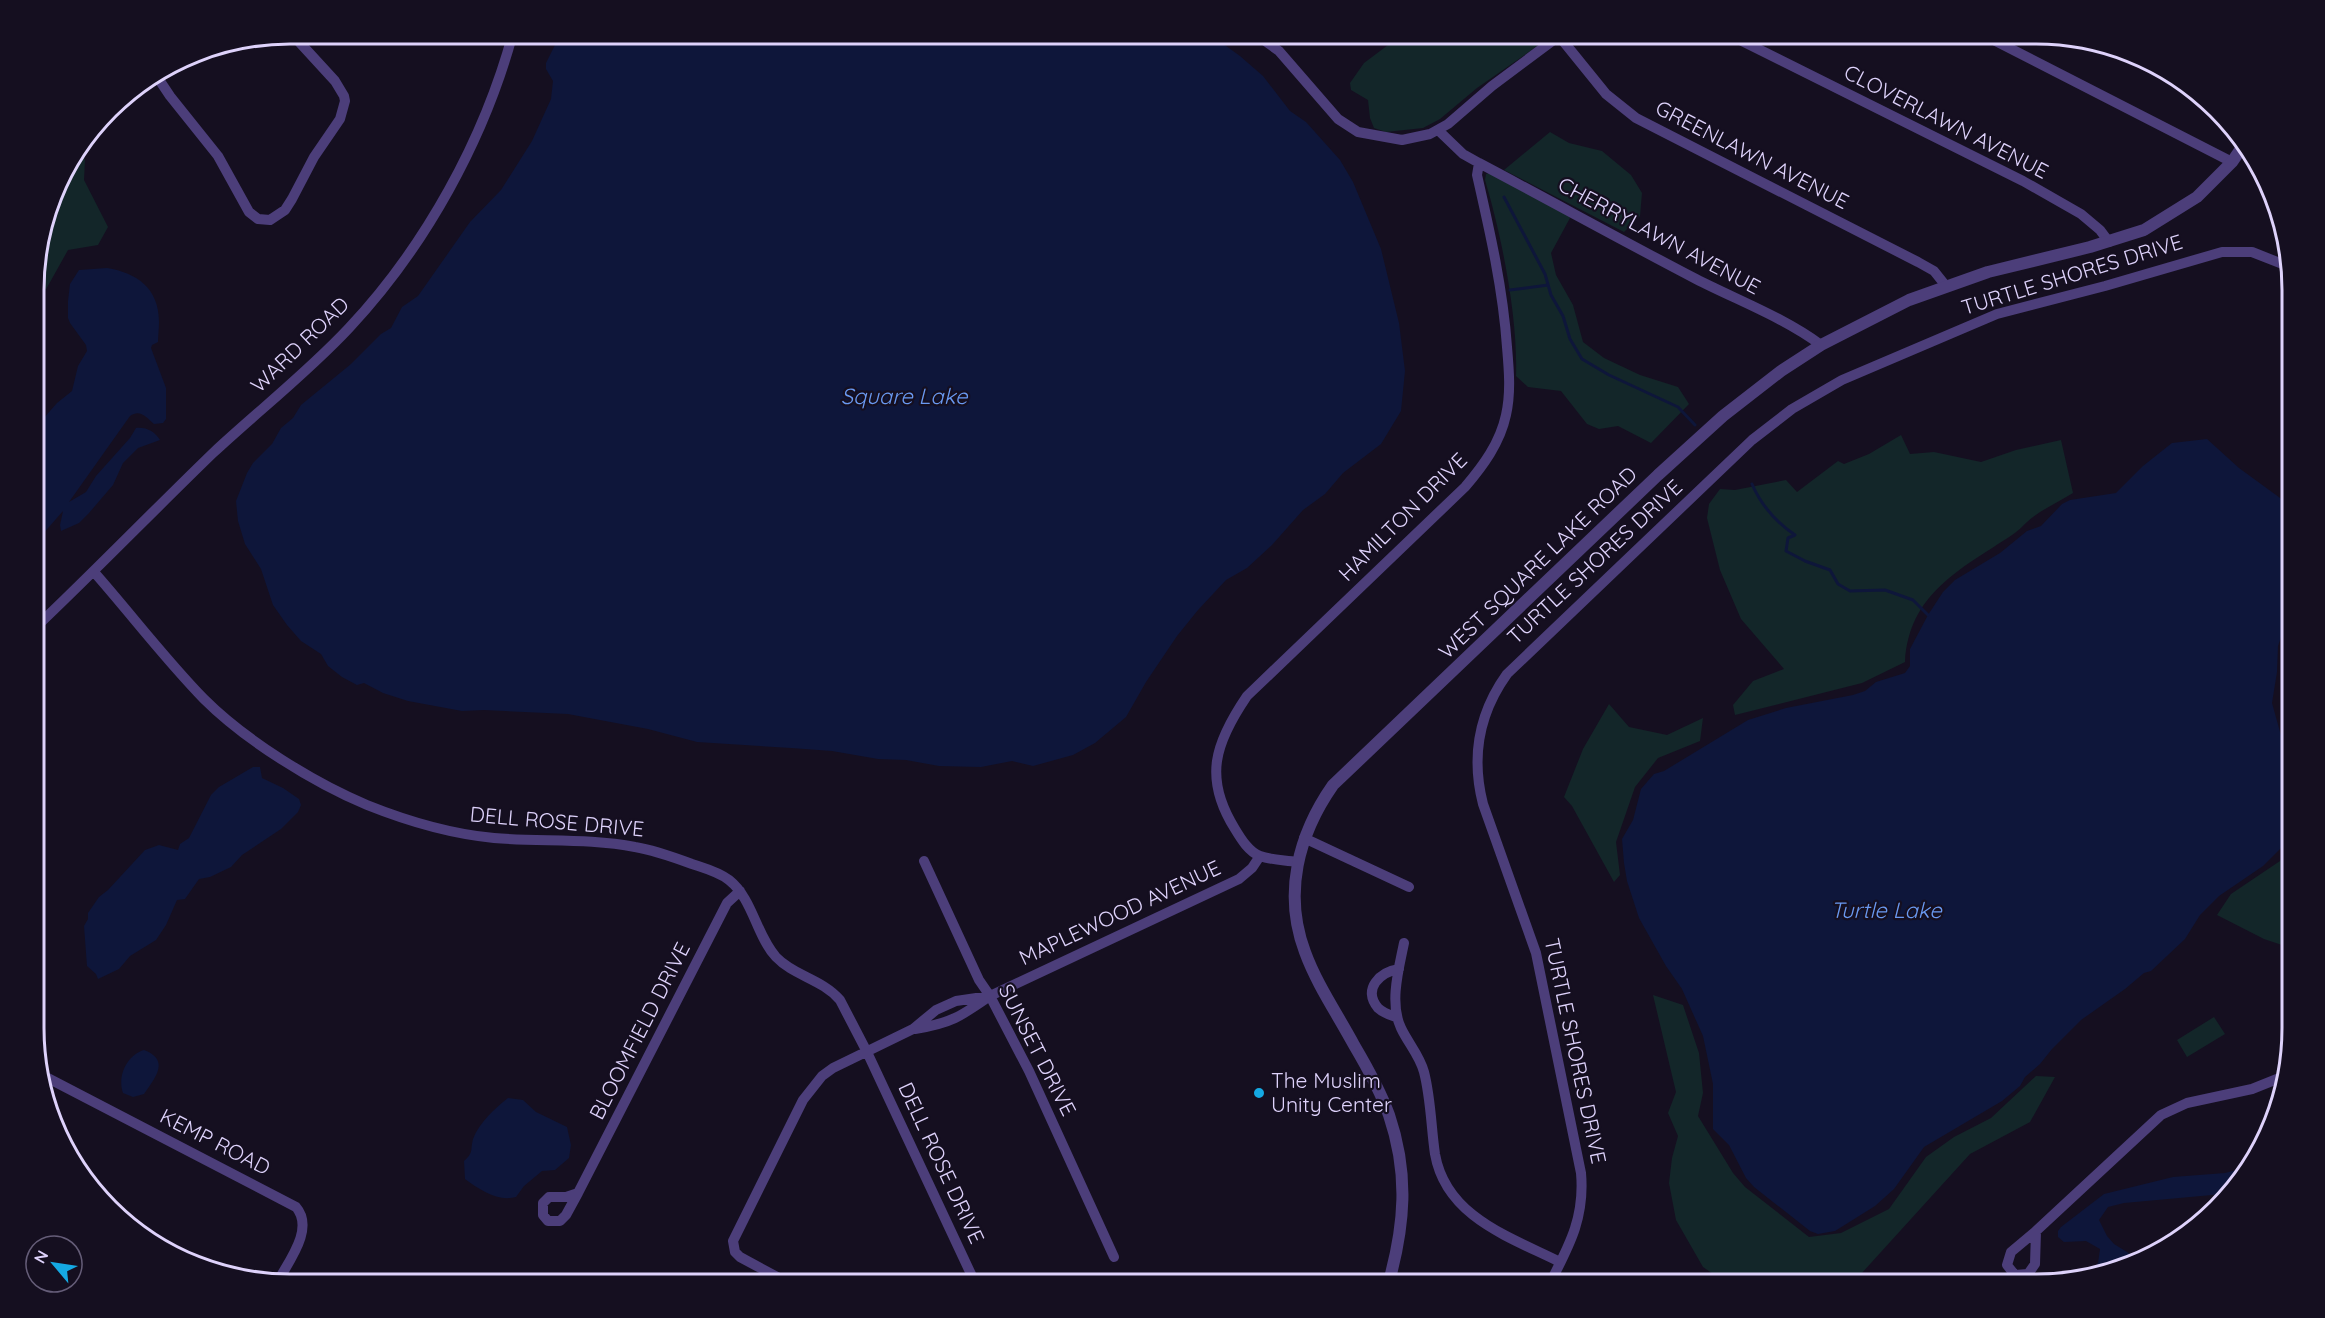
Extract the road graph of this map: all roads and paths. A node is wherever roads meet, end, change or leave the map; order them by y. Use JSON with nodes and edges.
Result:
{"nodes":[{"id":1,"x":301,"y":44,"type":"edge"},
{"id":2,"x":509,"y":44,"type":"edge"},
{"id":3,"x":1269,"y":44,"type":"edge"},
{"id":4,"x":1548,"y":44,"type":"edge"},
{"id":5,"x":1568,"y":44,"type":"edge"},
{"id":6,"x":1748,"y":44,"type":"edge"},
{"id":7,"x":2001,"y":44,"type":"edge"},
{"id":8,"x":160,"y":81,"type":"edge"},
{"id":9,"x":1438,"y":130,"type":"junction"},
{"id":10,"x":2239,"y":152,"type":"edge"},
{"id":11,"x":2232,"y":162,"type":"junction"},
{"id":12,"x":1479,"y":163,"type":"junction"},
{"id":13,"x":2109,"y":242,"type":"junction"},
{"id":14,"x":2280,"y":263,"type":"edge"},
{"id":15,"x":1946,"y":286,"type":"junction"},
{"id":16,"x":1821,"y":345,"type":"junction"},
{"id":17,"x":94,"y":572,"type":"junction"},
{"id":18,"x":44,"y":619,"type":"edge"},
{"id":19,"x":1304,"y":838,"type":"junction"},
{"id":20,"x":1260,"y":856,"type":"junction"},
{"id":21,"x":924,"y":861,"type":"dead end"},
{"id":22,"x":1297,"y":862,"type":"junction"},
{"id":23,"x":1408,"y":887,"type":"dead end"},
{"id":24,"x":740,"y":891,"type":"junction"},
{"id":25,"x":1404,"y":943,"type":"dead end"},
{"id":26,"x":1399,"y":969,"type":"junction"},
{"id":27,"x":990,"y":996,"type":"junction"},
{"id":28,"x":1396,"y":1017,"type":"junction"},
{"id":29,"x":913,"y":1029,"type":"junction"},
{"id":30,"x":867,"y":1052,"type":"junction"},
{"id":31,"x":49,"y":1078,"type":"edge"},
{"id":32,"x":2276,"y":1079,"type":"edge"},
{"id":33,"x":578,"y":1193,"type":"dead end"},
{"id":34,"x":2036,"y":1231,"type":"dead end"},
{"id":35,"x":1114,"y":1257,"type":"dead end"},
{"id":36,"x":1560,"y":1262,"type":"junction"},
{"id":37,"x":282,"y":1274,"type":"edge"},
{"id":38,"x":771,"y":1274,"type":"edge"},
{"id":39,"x":970,"y":1274,"type":"edge"},
{"id":40,"x":1391,"y":1274,"type":"edge"},
{"id":41,"x":1554,"y":1274,"type":"edge"}],
"edges":[{"from":1,"to":8,"type":"street"},
{"from":2,"to":17,"type":"street","name":"WARD ROAD"},
{"from":3,"to":9,"type":"street"},
{"from":4,"to":9,"type":"street"},
{"from":5,"to":15,"type":"street","name":"GREENLAWN AVENUE"},
{"from":6,"to":13,"type":"street","name":"CLOVERLAWN AVENUE"},
{"from":7,"to":11,"type":"street"},
{"from":9,"to":12,"type":"street"},
{"from":10,"to":11,"type":"street","name":"WEST SQUARE LAKE ROAD"},
{"from":11,"to":13,"type":"street","name":"WEST SQUARE LAKE ROAD"},
{"from":12,"to":16,"type":"street","name":"CHERRYLAWN AVENUE"},
{"from":12,"to":20,"type":"street","name":"HAMILTON DRIVE"},
{"from":13,"to":15,"type":"street","name":"WEST SQUARE LAKE ROAD"},
{"from":14,"to":36,"type":"street","name":"TURTLE SHORES DRIVE"},
{"from":15,"to":16,"type":"street","name":"WEST SQUARE LAKE ROAD"},
{"from":16,"to":19,"type":"street","name":"WEST SQUARE LAKE ROAD"},
{"from":17,"to":18,"type":"street","name":"WARD ROAD"},
{"from":17,"to":24,"type":"street","name":"DELL ROSE DRIVE"},
{"from":19,"to":22,"type":"street","name":"WEST SQUARE LAKE ROAD"},
{"from":19,"to":23,"type":"street"},
{"from":20,"to":22,"type":"street"},
{"from":20,"to":27,"type":"street","name":"MAPLEWOOD AVENUE"},
{"from":21,"to":27,"type":"street","name":"SUNSET DRIVE"},
{"from":22,"to":40,"type":"street","name":"WEST SQUARE LAKE ROAD"},
{"from":24,"to":30,"type":"street","name":"DELL ROSE DRIVE"},
{"from":24,"to":33,"type":"street","name":"BLOOMFIELD DRIVE"},
{"from":25,"to":26,"type":"street"},
{"from":26,"to":28,"type":"street"},
{"from":26,"to":28,"type":"street"},
{"from":27,"to":29,"type":"street","name":"MAPLEWOOD AVENUE"},
{"from":27,"to":29,"type":"street","name":"MAPLEWOOD AVENUE"},
{"from":27,"to":35,"type":"street","name":"SUNSET DRIVE"},
{"from":28,"to":36,"type":"street"},
{"from":29,"to":30,"type":"street","name":"MAPLEWOOD AVENUE"},
{"from":30,"to":38,"type":"street","name":"MAPLEWOOD AVENUE"},
{"from":30,"to":39,"type":"street","name":"DELL ROSE DRIVE"},
{"from":31,"to":37,"type":"street","name":"KEMP ROAD"},
{"from":32,"to":34,"type":"street"},
{"from":36,"to":41,"type":"street","name":"TURTLE SHORES DRIVE"}]}
